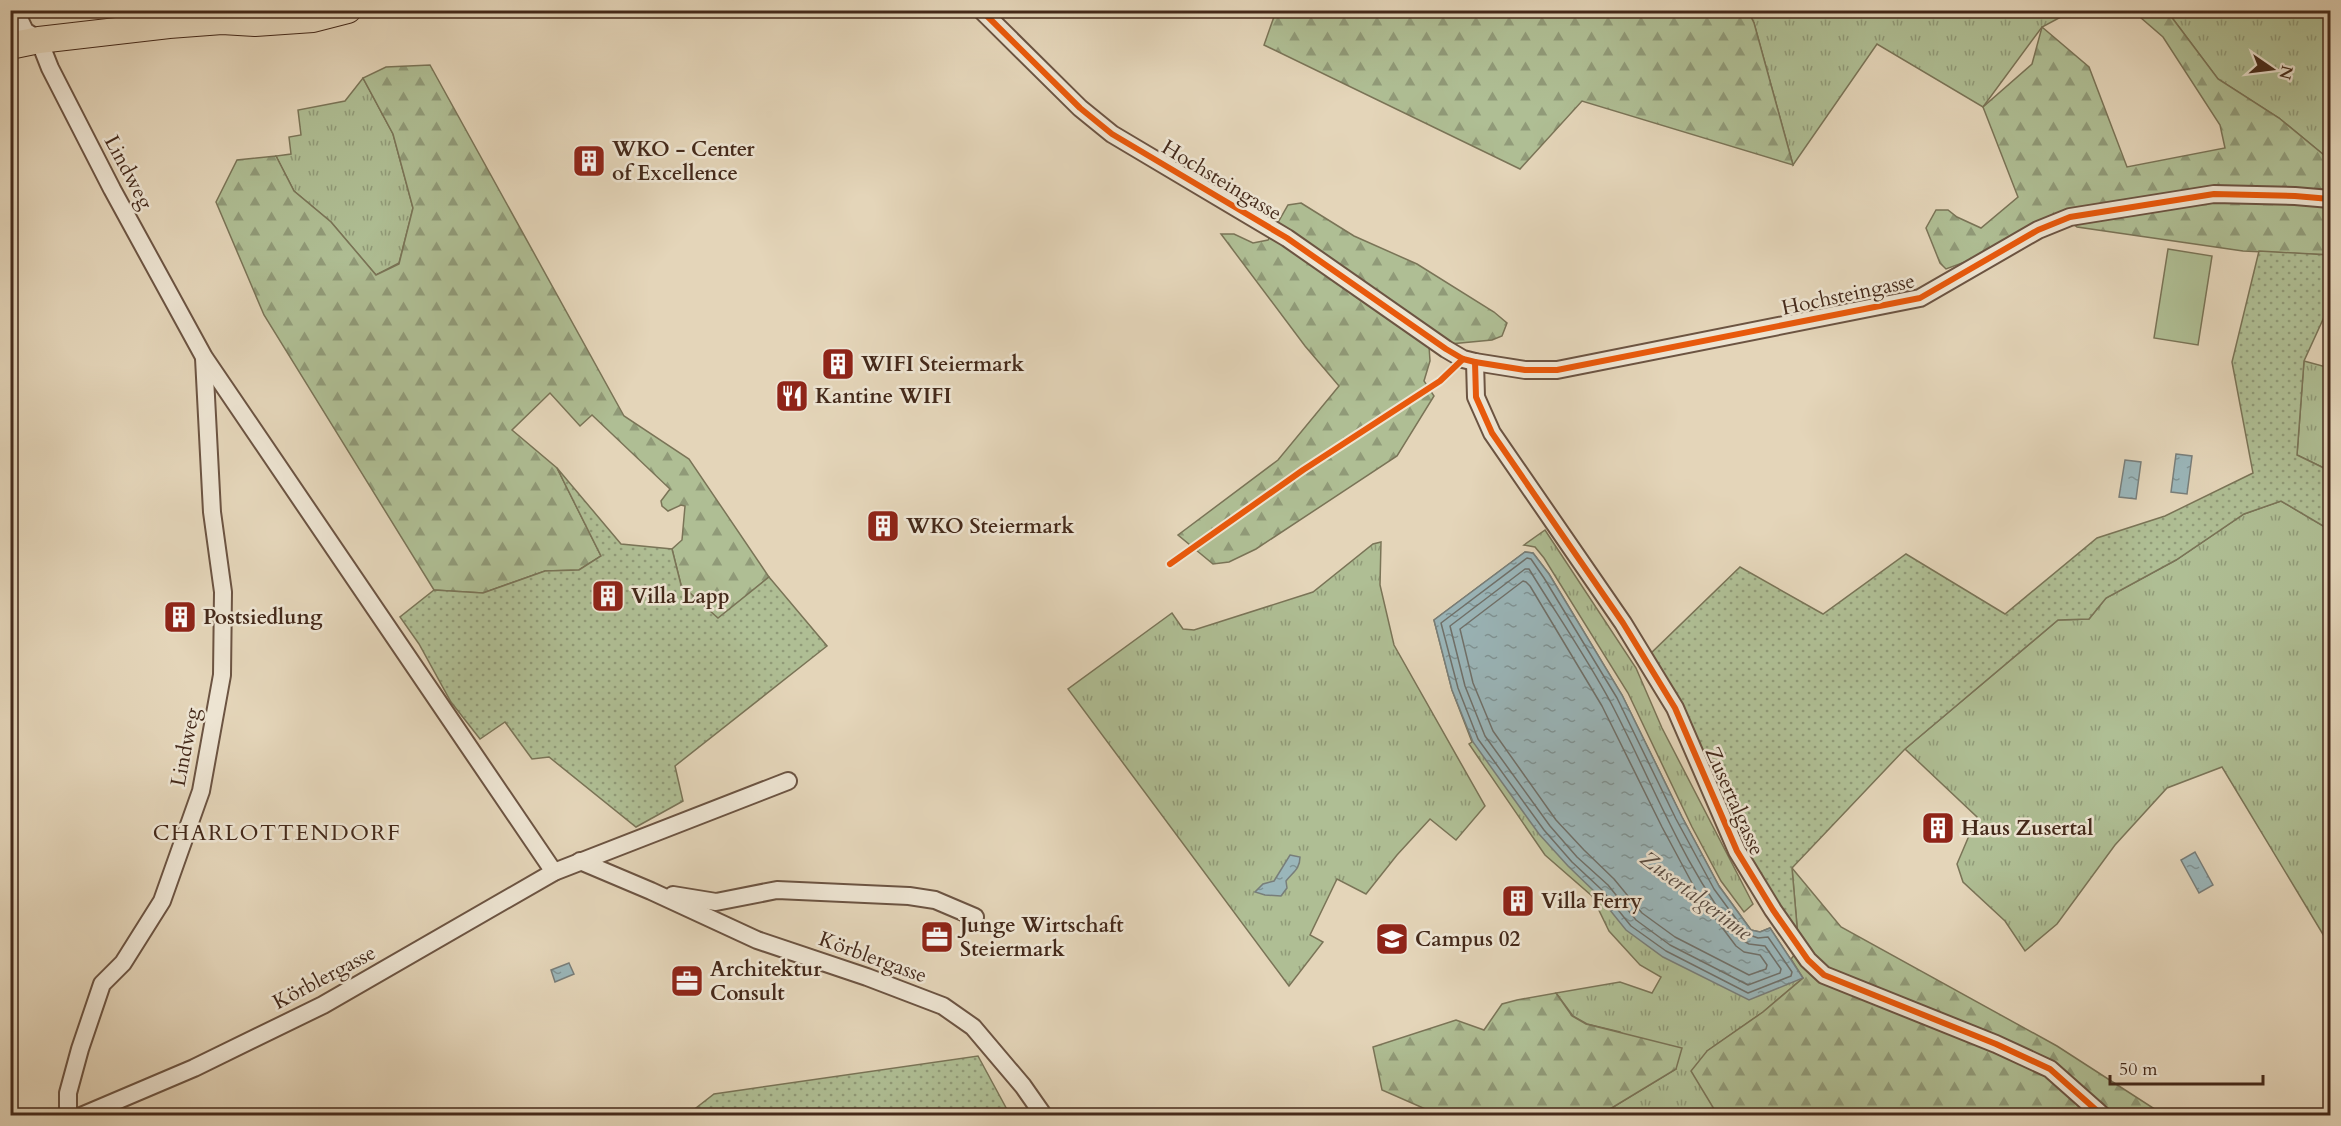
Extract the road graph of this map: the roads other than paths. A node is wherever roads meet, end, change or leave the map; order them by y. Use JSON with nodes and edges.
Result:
{"nodes":[{"id":1,"x":15,"y":10,"type":"edge"},
{"id":2,"x":246,"y":10,"type":"edge"},
{"id":3,"x":348,"y":10,"type":"edge"},
{"id":4,"x":981,"y":10,"type":"edge"},
{"id":5,"x":222,"y":21,"type":"junction"},
{"id":6,"x":39,"y":40,"type":"junction"},
{"id":7,"x":10,"y":46,"type":"edge"},
{"id":8,"x":2331,"y":199,"type":"edge"},
{"id":9,"x":204,"y":357,"type":"junction"},
{"id":10,"x":1474,"y":362,"type":"junction"},
{"id":11,"x":788,"y":781,"type":"dead end"},
{"id":12,"x":580,"y":861,"type":"junction"},
{"id":13,"x":555,"y":872,"type":"junction"},
{"id":14,"x":651,"y":891,"type":"junction"},
{"id":15,"x":975,"y":917,"type":"dead end"},
{"id":16,"x":68,"y":1116,"type":"edge"},
{"id":17,"x":81,"y":1116,"type":"edge"},
{"id":18,"x":1044,"y":1116,"type":"edge"},
{"id":19,"x":2103,"y":1116,"type":"edge"}],
"edges":[{"from":1,"to":6,"type":"street","name":"Lindweg"},
{"from":2,"to":5,"type":"main road"},
{"from":3,"to":5,"type":"main road"},
{"from":4,"to":10,"type":"street","name":"Hochsteingasse"},
{"from":5,"to":6,"type":"main road"},
{"from":6,"to":7,"type":"main road"},
{"from":6,"to":9,"type":"street","name":"Lindweg"},
{"from":8,"to":10,"type":"street","name":"Hochsteingasse"},
{"from":9,"to":13,"type":"street","name":"Lindweg"},
{"from":9,"to":16,"type":"street","name":"Lindweg"},
{"from":10,"to":19,"type":"street","name":"Zusertalgasse"},
{"from":11,"to":12,"type":"street","name":"Körblergasse"},
{"from":12,"to":13,"type":"street","name":"Körblergasse"},
{"from":12,"to":14,"type":"street","name":"Körblergasse"},
{"from":13,"to":17,"type":"street","name":"Körblergasse"},
{"from":14,"to":15,"type":"street","name":"Körblergasse"},
{"from":14,"to":18,"type":"street","name":"Körblergasse"}]}
